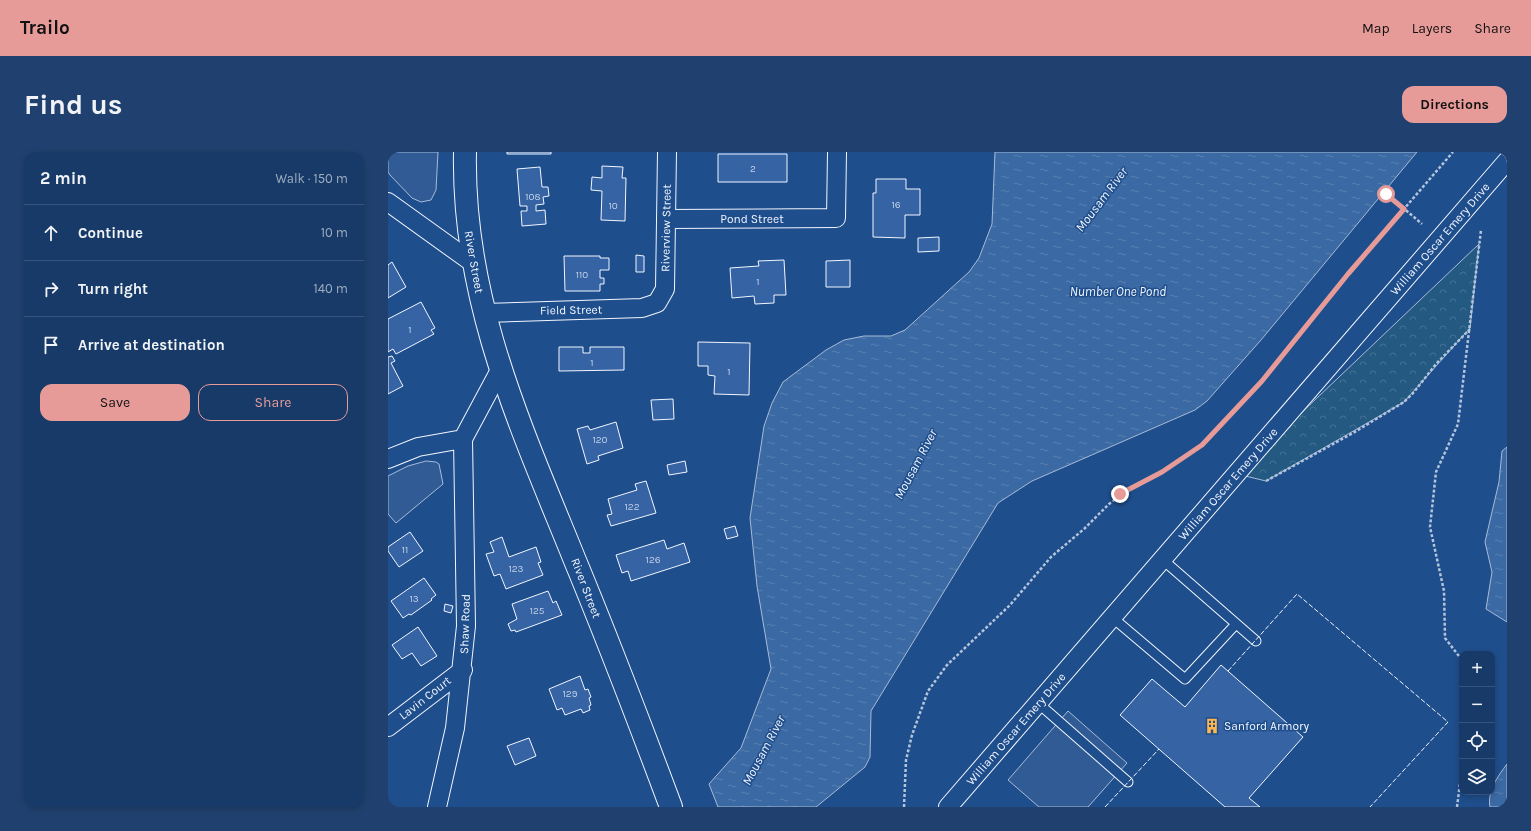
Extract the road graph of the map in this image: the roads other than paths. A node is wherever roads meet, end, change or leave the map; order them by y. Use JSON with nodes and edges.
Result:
{"nodes":[{"id":1,"x":465,"y":152,"type":"edge"},
{"id":2,"x":667,"y":152,"type":"edge"},
{"id":3,"x":837,"y":152,"type":"edge"},
{"id":4,"x":1507,"y":161,"type":"edge"},
{"id":5,"x":388,"y":202,"type":"edge"},
{"id":6,"x":667,"y":219,"type":"junction"},
{"id":7,"x":473,"y":263,"type":"junction"},
{"id":8,"x":658,"y":303,"type":"joint"},
{"id":9,"x":484,"y":313,"type":"junction"},
{"id":10,"x":500,"y":370,"type":"junction"},
{"id":11,"x":463,"y":439,"type":"junction"},
{"id":12,"x":388,"y":459,"type":"edge"},
{"id":13,"x":1162,"y":559,"type":"junction"},
{"id":14,"x":1113,"y":618,"type":"junction"},
{"id":15,"x":1236,"y":624,"type":"junction"},
{"id":16,"x":1256,"y":642,"type":"dead end"},
{"id":17,"x":463,"y":670,"type":"junction"},
{"id":18,"x":1038,"y":703,"type":"junction"},
{"id":19,"x":388,"y":727,"type":"edge"},
{"id":20,"x":1128,"y":782,"type":"dead end"},
{"id":21,"x":437,"y":807,"type":"edge"},
{"id":22,"x":671,"y":807,"type":"edge"},
{"id":23,"x":948,"y":807,"type":"edge"}],
"edges":[{"from":1,"to":7,"type":"street","name":"River Street"},
{"from":2,"to":6,"type":"street","name":"Riverview Street"},
{"from":3,"to":6,"type":"street","name":"Pond Street"},
{"from":4,"to":13,"type":"street","name":"William Oscar Emery Drive"},
{"from":5,"to":7,"type":"street"},
{"from":6,"to":8,"type":"street","name":"Riverview Street"},
{"from":7,"to":9,"type":"street","name":"River Street"},
{"from":8,"to":9,"type":"street","name":"Field Street"},
{"from":9,"to":10,"type":"street","name":"River Street"},
{"from":10,"to":11,"type":"street"},
{"from":10,"to":22,"type":"street","name":"River Street"},
{"from":11,"to":12,"type":"street"},
{"from":11,"to":17,"type":"street","name":"Shaw Road"},
{"from":13,"to":14,"type":"street","name":"William Oscar Emery Drive"},
{"from":13,"to":15,"type":"lane"},
{"from":14,"to":15,"type":"lane"},
{"from":14,"to":18,"type":"street","name":"William Oscar Emery Drive"},
{"from":15,"to":16,"type":"lane"},
{"from":17,"to":19,"type":"street","name":"Lavin Court"},
{"from":17,"to":21,"type":"street","name":"Shaw Road"},
{"from":18,"to":20,"type":"lane"},
{"from":18,"to":23,"type":"street","name":"William Oscar Emery Drive"}]}
